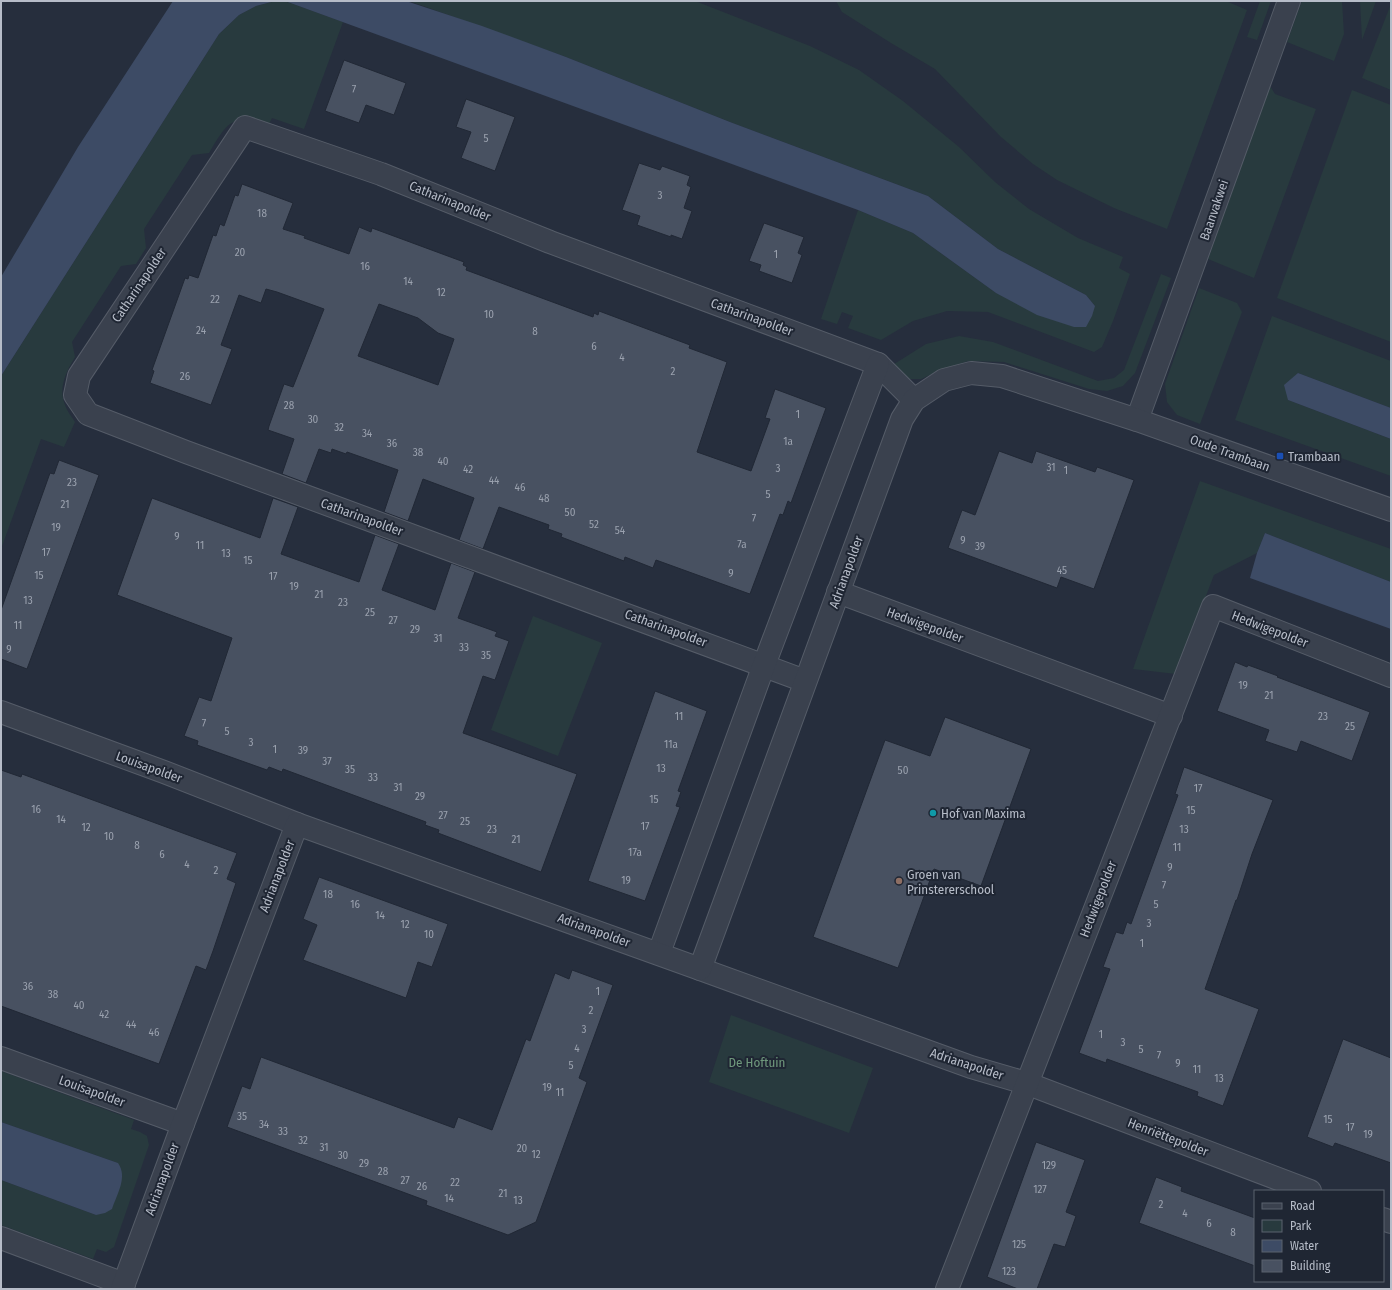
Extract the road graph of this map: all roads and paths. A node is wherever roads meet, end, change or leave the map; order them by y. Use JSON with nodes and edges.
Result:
{"nodes":[{"id":1,"x":1289,"y":1,"type":"edge"},
{"id":2,"x":878,"y":364,"type":"junction"},
{"id":3,"x":914,"y":400,"type":"junction"},
{"id":4,"x":1137,"y":420,"type":"junction"},
{"id":5,"x":1391,"y":510,"type":"edge"},
{"id":6,"x":838,"y":592,"type":"junction"},
{"id":7,"x":764,"y":665,"type":"junction"},
{"id":8,"x":1391,"y":676,"type":"edge"},
{"id":9,"x":805,"y":681,"type":"junction"},
{"id":10,"x":1,"y":712,"type":"edge"},
{"id":11,"x":1171,"y":716,"type":"junction"},
{"id":12,"x":297,"y":824,"type":"junction"},
{"id":13,"x":659,"y":954,"type":"junction"},
{"id":14,"x":700,"y":969,"type":"junction"},
{"id":15,"x":1,"y":1058,"type":"edge"},
{"id":16,"x":1026,"y":1083,"type":"junction"},
{"id":17,"x":183,"y":1124,"type":"junction"},
{"id":18,"x":1307,"y":1190,"type":"edge"},
{"id":19,"x":1,"y":1238,"type":"edge"},
{"id":20,"x":123,"y":1287,"type":"edge"},
{"id":21,"x":946,"y":1289,"type":"edge"}],
"edges":[{"from":1,"to":4,"type":"street","name":"Baanvakwei"},
{"from":2,"to":3,"type":"street","name":"Catharinapolder"},
{"from":2,"to":7,"type":"street"},
{"from":2,"to":7,"type":"street","name":"Catharinapolder"},
{"from":3,"to":4,"type":"street","name":"Adrianapolder"},
{"from":3,"to":6,"type":"street","name":"Adrianapolder"},
{"from":4,"to":5,"type":"street","name":"Oude Trambaan"},
{"from":6,"to":9,"type":"street","name":"Adrianapolder"},
{"from":6,"to":11,"type":"street","name":"Hedwigepolder"},
{"from":7,"to":9,"type":"street","name":"Catharinapolder"},
{"from":7,"to":13,"type":"street"},
{"from":8,"to":11,"type":"street","name":"Hedwigepolder"},
{"from":9,"to":14,"type":"street","name":"Adrianapolder"},
{"from":10,"to":12,"type":"street","name":"Louisapolder"},
{"from":11,"to":16,"type":"street","name":"Hedwigepolder"},
{"from":12,"to":13,"type":"street","name":"Adrianapolder"},
{"from":12,"to":17,"type":"street","name":"Adrianapolder"},
{"from":13,"to":14,"type":"street","name":"Adrianapolder"},
{"from":14,"to":16,"type":"street","name":"Adrianapolder"},
{"from":15,"to":17,"type":"street","name":"Louisapolder"},
{"from":16,"to":18,"type":"street","name":"Henriëttepolder"},
{"from":16,"to":21,"type":"street"},
{"from":17,"to":20,"type":"street","name":"Adrianapolder"},
{"from":19,"to":20,"type":"street"}]}
